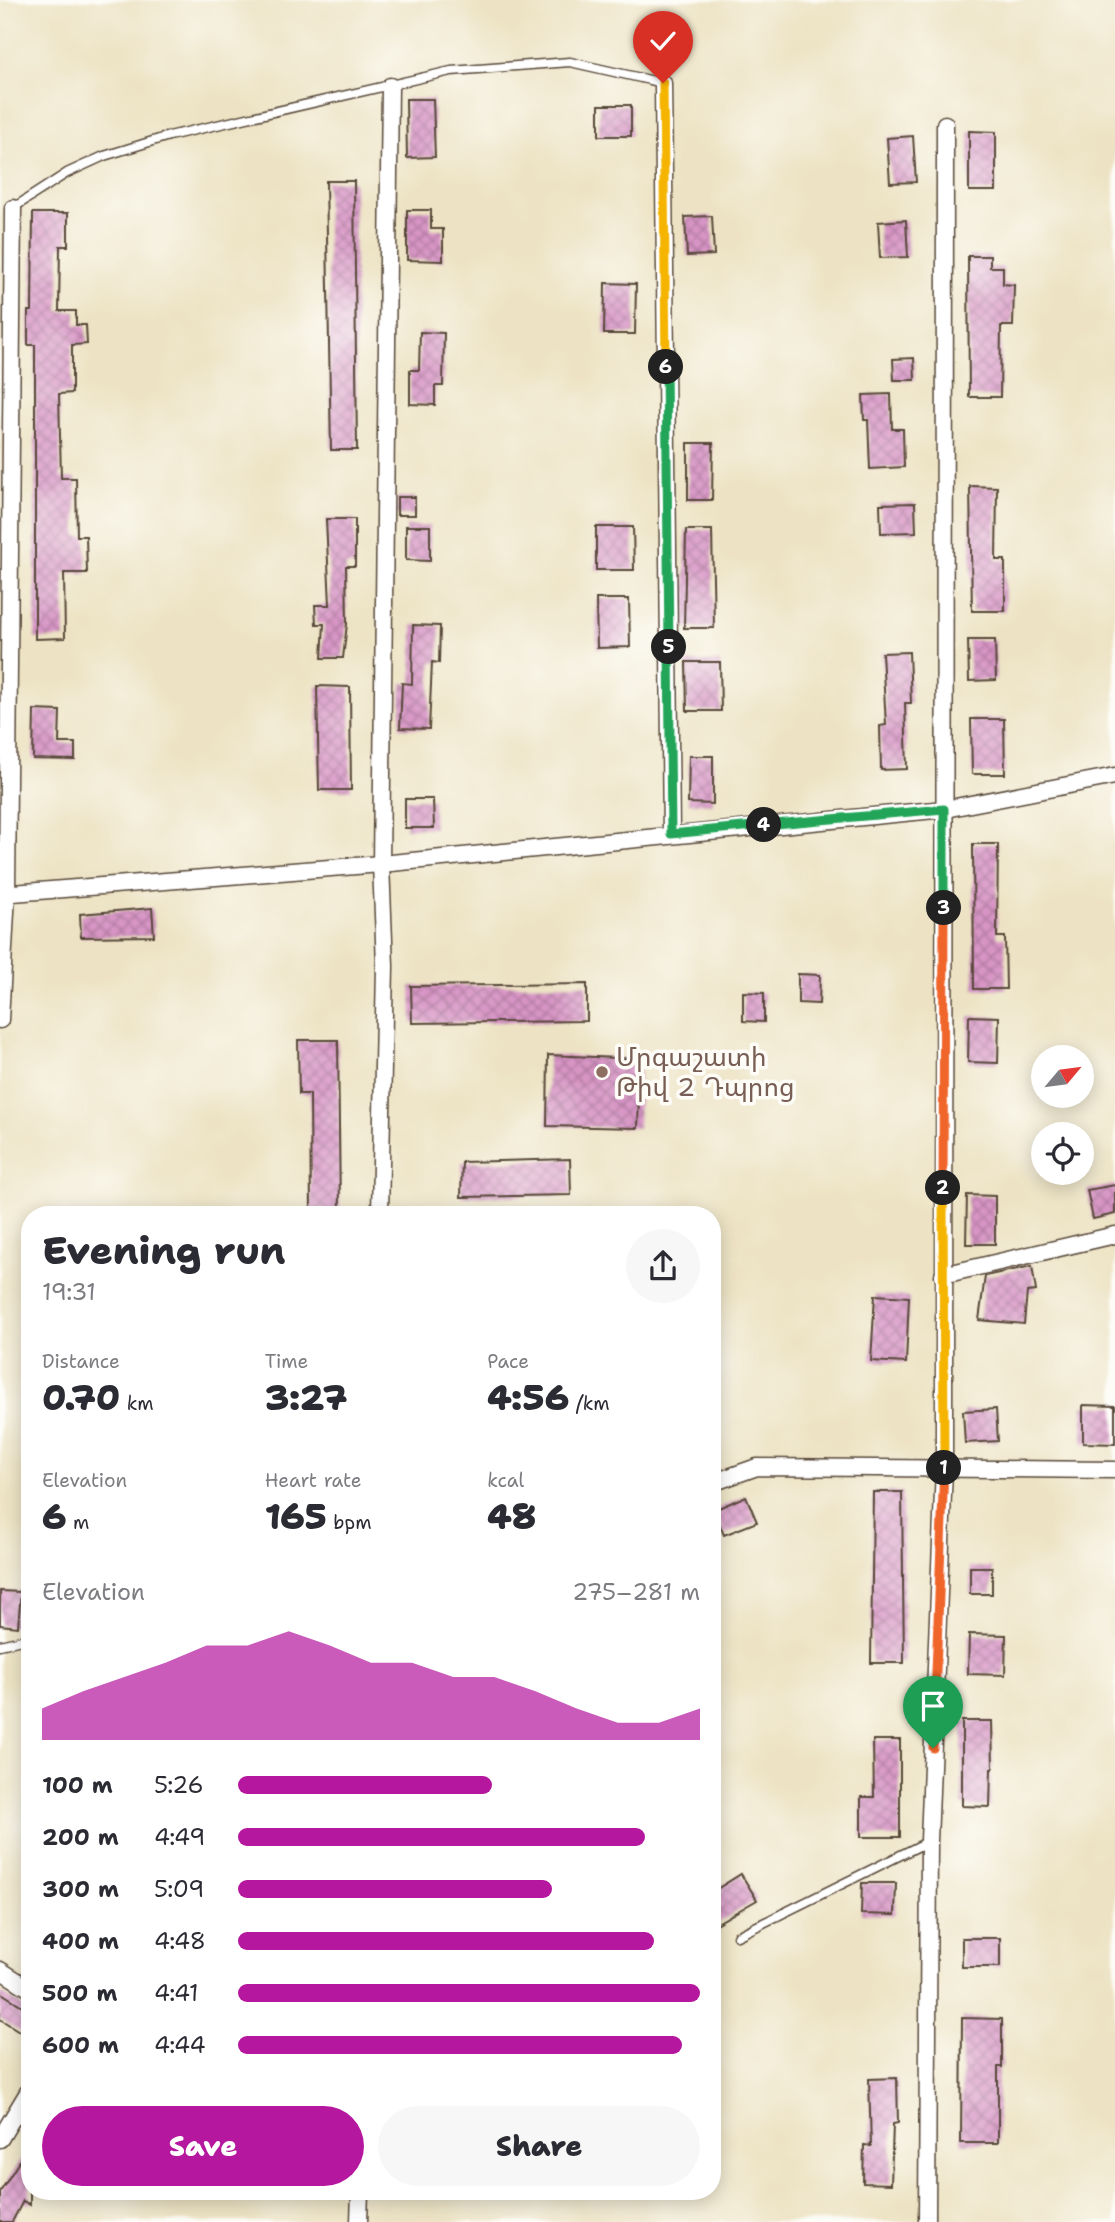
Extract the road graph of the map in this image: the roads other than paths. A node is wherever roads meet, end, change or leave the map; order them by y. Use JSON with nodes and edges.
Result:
{"nodes":[{"id":1,"x":663,"y":83,"type":"joint"},
{"id":2,"x":390,"y":86,"type":"junction"},
{"id":3,"x":945,"y":124,"type":"dead end"},
{"id":4,"x":13,"y":208,"type":"joint"},
{"id":5,"x":1115,"y":776,"type":"edge"},
{"id":6,"x":944,"y":809,"type":"junction"},
{"id":7,"x":671,"y":834,"type":"junction"},
{"id":8,"x":381,"y":864,"type":"junction"},
{"id":9,"x":4,"y":894,"type":"edge"},
{"id":10,"x":0,"y":1020,"type":"edge"},
{"id":11,"x":380,"y":1206,"type":"edge"},
{"id":12,"x":1115,"y":1235,"type":"edge"},
{"id":13,"x":943,"y":1275,"type":"junction"},
{"id":14,"x":944,"y":1468,"type":"junction"},
{"id":15,"x":1115,"y":1470,"type":"edge"},
{"id":16,"x":721,"y":1480,"type":"edge"},
{"id":17,"x":21,"y":1640,"type":"edge"},
{"id":18,"x":0,"y":1645,"type":"edge"},
{"id":19,"x":929,"y":1841,"type":"junction"},
{"id":20,"x":737,"y":1936,"type":"dead end"},
{"id":21,"x":0,"y":1970,"type":"edge"},
{"id":22,"x":21,"y":1983,"type":"edge"},
{"id":23,"x":21,"y":2104,"type":"edge"},
{"id":24,"x":0,"y":2139,"type":"edge"},
{"id":25,"x":360,"y":2200,"type":"edge"},
{"id":26,"x":359,"y":2222,"type":"edge"},
{"id":27,"x":927,"y":2222,"type":"edge"}],
"edges":[{"from":1,"to":2,"type":"lane"},
{"from":1,"to":7,"type":"street"},
{"from":2,"to":4,"type":"lane"},
{"from":2,"to":8,"type":"street"},
{"from":3,"to":6,"type":"street"},
{"from":4,"to":9,"type":"street"},
{"from":5,"to":6,"type":"street"},
{"from":6,"to":7,"type":"street"},
{"from":6,"to":13,"type":"street"},
{"from":7,"to":8,"type":"street"},
{"from":8,"to":9,"type":"street"},
{"from":8,"to":11,"type":"street"},
{"from":9,"to":10,"type":"street"},
{"from":12,"to":13,"type":"street"},
{"from":13,"to":14,"type":"street"},
{"from":14,"to":15,"type":"street"},
{"from":14,"to":16,"type":"street"},
{"from":14,"to":19,"type":"street"},
{"from":17,"to":18,"type":"lane"},
{"from":19,"to":20,"type":"lane"},
{"from":19,"to":27,"type":"street"},
{"from":21,"to":22,"type":"street"},
{"from":23,"to":24,"type":"street"},
{"from":25,"to":26,"type":"street"}]}
